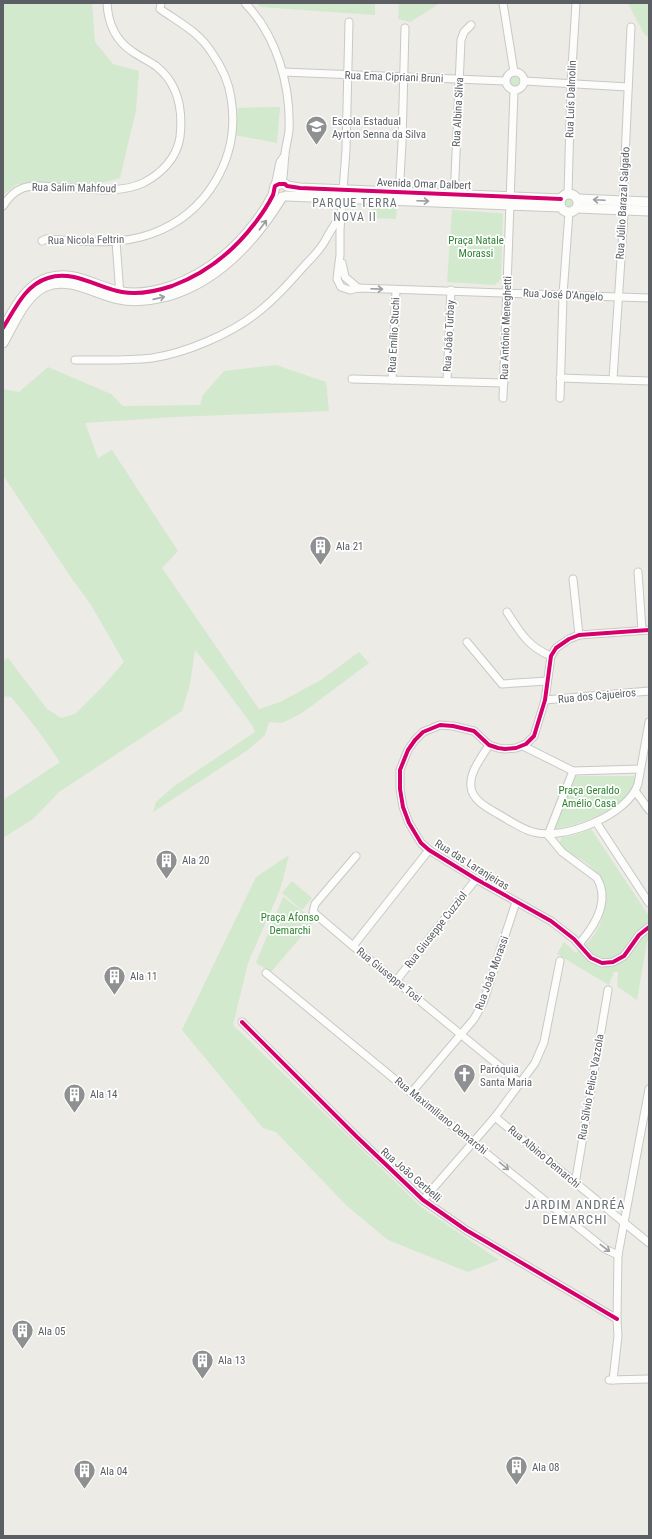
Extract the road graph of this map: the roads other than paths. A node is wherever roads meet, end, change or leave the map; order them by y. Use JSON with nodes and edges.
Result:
{"nodes":[{"id":1,"x":107,"y":3,"type":"edge"},
{"id":2,"x":244,"y":3,"type":"edge"},
{"id":3,"x":503,"y":3,"type":"edge"},
{"id":4,"x":576,"y":3,"type":"edge"},
{"id":5,"x":160,"y":6,"type":"edge"},
{"id":6,"x":349,"y":22,"type":"dead end"},
{"id":7,"x":471,"y":25,"type":"dead end"},
{"id":8,"x":631,"y":27,"type":"dead end"},
{"id":9,"x":405,"y":28,"type":"dead end"},
{"id":10,"x":283,"y":72,"type":"junction"},
{"id":11,"x":514,"y":72,"type":"junction"},
{"id":12,"x":348,"y":75,"type":"junction"},
{"id":13,"x":404,"y":77,"type":"junction"},
{"id":14,"x":460,"y":79,"type":"junction"},
{"id":15,"x":505,"y":81,"type":"junction"},
{"id":16,"x":524,"y":82,"type":"junction"},
{"id":17,"x":571,"y":84,"type":"junction"},
{"id":18,"x":628,"y":87,"type":"junction"},
{"id":19,"x":514,"y":91,"type":"junction"},
{"id":20,"x":281,"y":190,"type":"junction"},
{"id":21,"x":343,"y":194,"type":"junction"},
{"id":22,"x":399,"y":196,"type":"junction"},
{"id":23,"x":454,"y":198,"type":"junction"},
{"id":24,"x":510,"y":201,"type":"junction"},
{"id":25,"x":649,"y":202,"type":"edge"},
{"id":26,"x":569,"y":203,"type":"junction"},
{"id":27,"x":623,"y":205,"type":"junction"},
{"id":28,"x":3,"y":206,"type":"edge"},
{"id":29,"x":649,"y":211,"type":"edge"},
{"id":30,"x":341,"y":217,"type":"junction"},
{"id":31,"x":340,"y":230,"type":"junction"},
{"id":32,"x":326,"y":240,"type":"junction"},
{"id":33,"x":42,"y":241,"type":"dead end"},
{"id":34,"x":116,"y":241,"type":"junction"},
{"id":35,"x":396,"y":290,"type":"junction"},
{"id":36,"x":452,"y":290,"type":"junction"},
{"id":37,"x":507,"y":292,"type":"junction"},
{"id":38,"x":563,"y":295,"type":"junction"},
{"id":39,"x":120,"y":296,"type":"junction"},
{"id":40,"x":618,"y":297,"type":"junction"},
{"id":41,"x":649,"y":298,"type":"edge"},
{"id":42,"x":3,"y":328,"type":"edge"},
{"id":43,"x":3,"y":343,"type":"edge"},
{"id":44,"x":75,"y":360,"type":"dead end"},
{"id":45,"x":560,"y":378,"type":"junction"},
{"id":46,"x":352,"y":379,"type":"dead end"},
{"id":47,"x":613,"y":379,"type":"junction"},
{"id":48,"x":392,"y":380,"type":"junction"},
{"id":49,"x":447,"y":381,"type":"junction"},
{"id":50,"x":649,"y":381,"type":"edge"},
{"id":51,"x":504,"y":383,"type":"junction"},
{"id":52,"x":503,"y":398,"type":"dead end"},
{"id":53,"x":560,"y":398,"type":"dead end"},
{"id":54,"x":638,"y":572,"type":"dead end"},
{"id":55,"x":573,"y":579,"type":"dead end"},
{"id":56,"x":507,"y":612,"type":"dead end"},
{"id":57,"x":646,"y":630,"type":"edge"},
{"id":58,"x":579,"y":635,"type":"junction"},
{"id":59,"x":467,"y":642,"type":"dead end"},
{"id":60,"x":551,"y":656,"type":"junction"},
{"id":61,"x":547,"y":681,"type":"junction"},
{"id":62,"x":649,"y":691,"type":"edge"},
{"id":63,"x":545,"y":700,"type":"junction"},
{"id":64,"x":649,"y":722,"type":"edge"},
{"id":65,"x":489,"y":745,"type":"junction"},
{"id":66,"x":522,"y":746,"type":"junction"},
{"id":67,"x":640,"y":769,"type":"junction"},
{"id":68,"x":573,"y":771,"type":"junction"},
{"id":69,"x":636,"y":792,"type":"junction"},
{"id":70,"x":649,"y":810,"type":"edge"},
{"id":71,"x":596,"y":822,"type":"junction"},
{"id":72,"x":548,"y":834,"type":"junction"},
{"id":73,"x":429,"y":850,"type":"junction"},
{"id":74,"x":356,"y":856,"type":"dead end"},
{"id":75,"x":476,"y":879,"type":"junction"},
{"id":76,"x":516,"y":902,"type":"junction"},
{"id":77,"x":649,"y":903,"type":"edge"},
{"id":78,"x":649,"y":927,"type":"edge"},
{"id":79,"x":579,"y":944,"type":"junction"},
{"id":80,"x":353,"y":946,"type":"junction"},
{"id":81,"x":560,"y":961,"type":"dead end"},
{"id":82,"x":266,"y":973,"type":"dead end"},
{"id":83,"x":396,"y":981,"type":"junction"},
{"id":84,"x":608,"y":990,"type":"dead end"},
{"id":85,"x":242,"y":1022,"type":"dead end"},
{"id":86,"x":461,"y":1035,"type":"junction"},
{"id":87,"x":520,"y":1083,"type":"junction"},
{"id":88,"x":649,"y":1089,"type":"edge"},
{"id":89,"x":411,"y":1093,"type":"junction"},
{"id":90,"x":495,"y":1117,"type":"junction"},
{"id":91,"x":473,"y":1142,"type":"junction"},
{"id":92,"x":575,"y":1184,"type":"junction"},
{"id":93,"x":423,"y":1200,"type":"junction"},
{"id":94,"x":624,"y":1223,"type":"junction"},
{"id":95,"x":649,"y":1243,"type":"edge"},
{"id":96,"x":618,"y":1256,"type":"junction"},
{"id":97,"x":617,"y":1319,"type":"junction"},
{"id":98,"x":649,"y":1379,"type":"edge"}],
"edges":[{"from":1,"to":28,"type":"street","name":"Rua Salim Mahfoud"},
{"from":2,"to":10,"type":"street"},
{"from":3,"to":11,"type":"street"},
{"from":4,"to":17,"type":"street","name":"Rua Luís Dalmolin"},
{"from":5,"to":34,"type":"street","name":"Rua Nicola Feltrin"},
{"from":6,"to":12,"type":"street"},
{"from":7,"to":14,"type":"street","name":"Rua Albina Silva"},
{"from":8,"to":18,"type":"street","name":"Rua Júlio Barazal Salgado"},
{"from":9,"to":13,"type":"street"},
{"from":10,"to":12,"type":"street","name":"Rua Ema Cipriani Bruni"},
{"from":10,"to":20,"type":"street"},
{"from":11,"to":15,"type":"street"},
{"from":11,"to":16,"type":"street"},
{"from":12,"to":13,"type":"street","name":"Rua Ema Cipriani Bruni"},
{"from":12,"to":21,"type":"street"},
{"from":13,"to":14,"type":"street","name":"Rua Ema Cipriani Bruni"},
{"from":13,"to":22,"type":"street"},
{"from":14,"to":15,"type":"street","name":"Rua Ema Cipriani Bruni"},
{"from":14,"to":23,"type":"street","name":"Rua Albina Silva"},
{"from":15,"to":19,"type":"street"},
{"from":16,"to":17,"type":"street"},
{"from":16,"to":19,"type":"street"},
{"from":17,"to":18,"type":"street"},
{"from":17,"to":26,"type":"street","name":"Rua Luís Dalmolin"},
{"from":18,"to":27,"type":"street","name":"Rua Júlio Barazal Salgado"},
{"from":19,"to":24,"type":"street","name":"Rua Antônio Meneghetti"},
{"from":20,"to":21,"type":"street","name":"Avenida Omar Dalbert"},
{"from":20,"to":39,"type":"street"},
{"from":21,"to":22,"type":"street","name":"Avenida Omar Dalbert"},
{"from":21,"to":30,"type":"street"},
{"from":22,"to":23,"type":"street","name":"Avenida Omar Dalbert"},
{"from":23,"to":24,"type":"street","name":"Avenida Omar Dalbert"},
{"from":24,"to":26,"type":"street","name":"Avenida Omar Dalbert"},
{"from":24,"to":37,"type":"street","name":"Rua Antônio Meneghetti"},
{"from":25,"to":27,"type":"street","name":"Avenida Omar Dalbert"},
{"from":26,"to":27,"type":"street","name":"Avenida Omar Dalbert"},
{"from":26,"to":38,"type":"street","name":"Rua Luís Dalmolin"},
{"from":27,"to":29,"type":"street","name":"Avenida Omar Dalbert"},
{"from":27,"to":40,"type":"street","name":"Rua Júlio Barazal Salgado"},
{"from":30,"to":31,"type":"street"},
{"from":30,"to":32,"type":"street"},
{"from":31,"to":32,"type":"street"},
{"from":31,"to":35,"type":"street","name":"Rua José D'Angelo","one_way":true},
{"from":32,"to":44,"type":"street"},
{"from":33,"to":34,"type":"street","name":"Rua Nicola Feltrin"},
{"from":34,"to":39,"type":"street"},
{"from":35,"to":36,"type":"street","name":"Rua José D'Angelo"},
{"from":35,"to":48,"type":"street","name":"Rua Emílio Stuchi"},
{"from":36,"to":37,"type":"street","name":"Rua José D'Angelo"},
{"from":36,"to":49,"type":"street","name":"Rua João Turbay"},
{"from":37,"to":38,"type":"street","name":"Rua José D'Angelo"},
{"from":37,"to":51,"type":"street","name":"Rua Antônio Meneghetti"},
{"from":38,"to":40,"type":"street","name":"Rua José D'Angelo"},
{"from":38,"to":45,"type":"street","name":"Rua Luís Dalmolin"},
{"from":39,"to":42,"type":"street"},
{"from":39,"to":43,"type":"street"},
{"from":40,"to":41,"type":"street","name":"Rua José D'Angelo"},
{"from":40,"to":47,"type":"street","name":"Rua Júlio Barazal Salgado"},
{"from":45,"to":47,"type":"street"},
{"from":45,"to":53,"type":"street","name":"Rua Luís Dalmolin"},
{"from":46,"to":48,"type":"street"},
{"from":47,"to":50,"type":"street"},
{"from":48,"to":49,"type":"street"},
{"from":49,"to":51,"type":"street"},
{"from":51,"to":52,"type":"street","name":"Rua Antônio Meneghetti"},
{"from":54,"to":57,"type":"street"},
{"from":55,"to":58,"type":"street"},
{"from":56,"to":60,"type":"street"},
{"from":57,"to":58,"type":"street"},
{"from":58,"to":60,"type":"street"},
{"from":59,"to":61,"type":"street"},
{"from":60,"to":61,"type":"street"},
{"from":61,"to":63,"type":"street"},
{"from":62,"to":63,"type":"street","name":"Rua dos Cajueiros"},
{"from":63,"to":66,"type":"street"},
{"from":64,"to":67,"type":"street"},
{"from":65,"to":66,"type":"street"},
{"from":65,"to":72,"type":"street"},
{"from":65,"to":73,"type":"street","name":"Rua das Laranjeiras"},
{"from":66,"to":68,"type":"street"},
{"from":67,"to":68,"type":"street"},
{"from":67,"to":69,"type":"street"},
{"from":68,"to":72,"type":"street"},
{"from":69,"to":70,"type":"street"},
{"from":69,"to":71,"type":"street"},
{"from":71,"to":72,"type":"street"},
{"from":71,"to":77,"type":"street"},
{"from":72,"to":79,"type":"street"},
{"from":73,"to":75,"type":"street","name":"Rua das Laranjeiras"},
{"from":73,"to":80,"type":"street"},
{"from":74,"to":80,"type":"street","name":"Rua Giuseppe Tosi"},
{"from":75,"to":76,"type":"street","name":"Rua das Laranjeiras"},
{"from":75,"to":83,"type":"street","name":"Rua Giuseppe Cuzziol"},
{"from":76,"to":79,"type":"street","name":"Rua das Laranjeiras"},
{"from":76,"to":86,"type":"street","name":"Rua João Morassi"},
{"from":78,"to":79,"type":"street","name":"Rua das Laranjeiras"},
{"from":80,"to":83,"type":"street","name":"Rua Giuseppe Tosi"},
{"from":81,"to":87,"type":"street"},
{"from":82,"to":89,"type":"street","name":"Rua Maximiliano Demarchi"},
{"from":83,"to":86,"type":"street","name":"Rua Giuseppe Tosi"},
{"from":84,"to":92,"type":"street","name":"Rua Sílvio Felice Vazzola"},
{"from":85,"to":93,"type":"street","name":"Rua João Gerbelli"},
{"from":86,"to":87,"type":"street","name":"Rua Giuseppe Tosi"},
{"from":86,"to":89,"type":"street","name":"Rua João Morassi"},
{"from":87,"to":90,"type":"street"},
{"from":88,"to":94,"type":"street"},
{"from":89,"to":91,"type":"street","name":"Rua Maximiliano Demarchi"},
{"from":90,"to":91,"type":"street"},
{"from":90,"to":92,"type":"street","name":"Rua Albino Demarchi"},
{"from":91,"to":93,"type":"street"},
{"from":91,"to":96,"type":"street","name":"Rua Maximiliano Demarchi","one_way":true},
{"from":92,"to":94,"type":"street","name":"Rua Albino Demarchi"},
{"from":93,"to":97,"type":"street","name":"Rua João Gerbelli"},
{"from":94,"to":95,"type":"street","name":"Rua Albino Demarchi"},
{"from":94,"to":96,"type":"street"},
{"from":96,"to":97,"type":"street"},
{"from":97,"to":98,"type":"street"}]}
